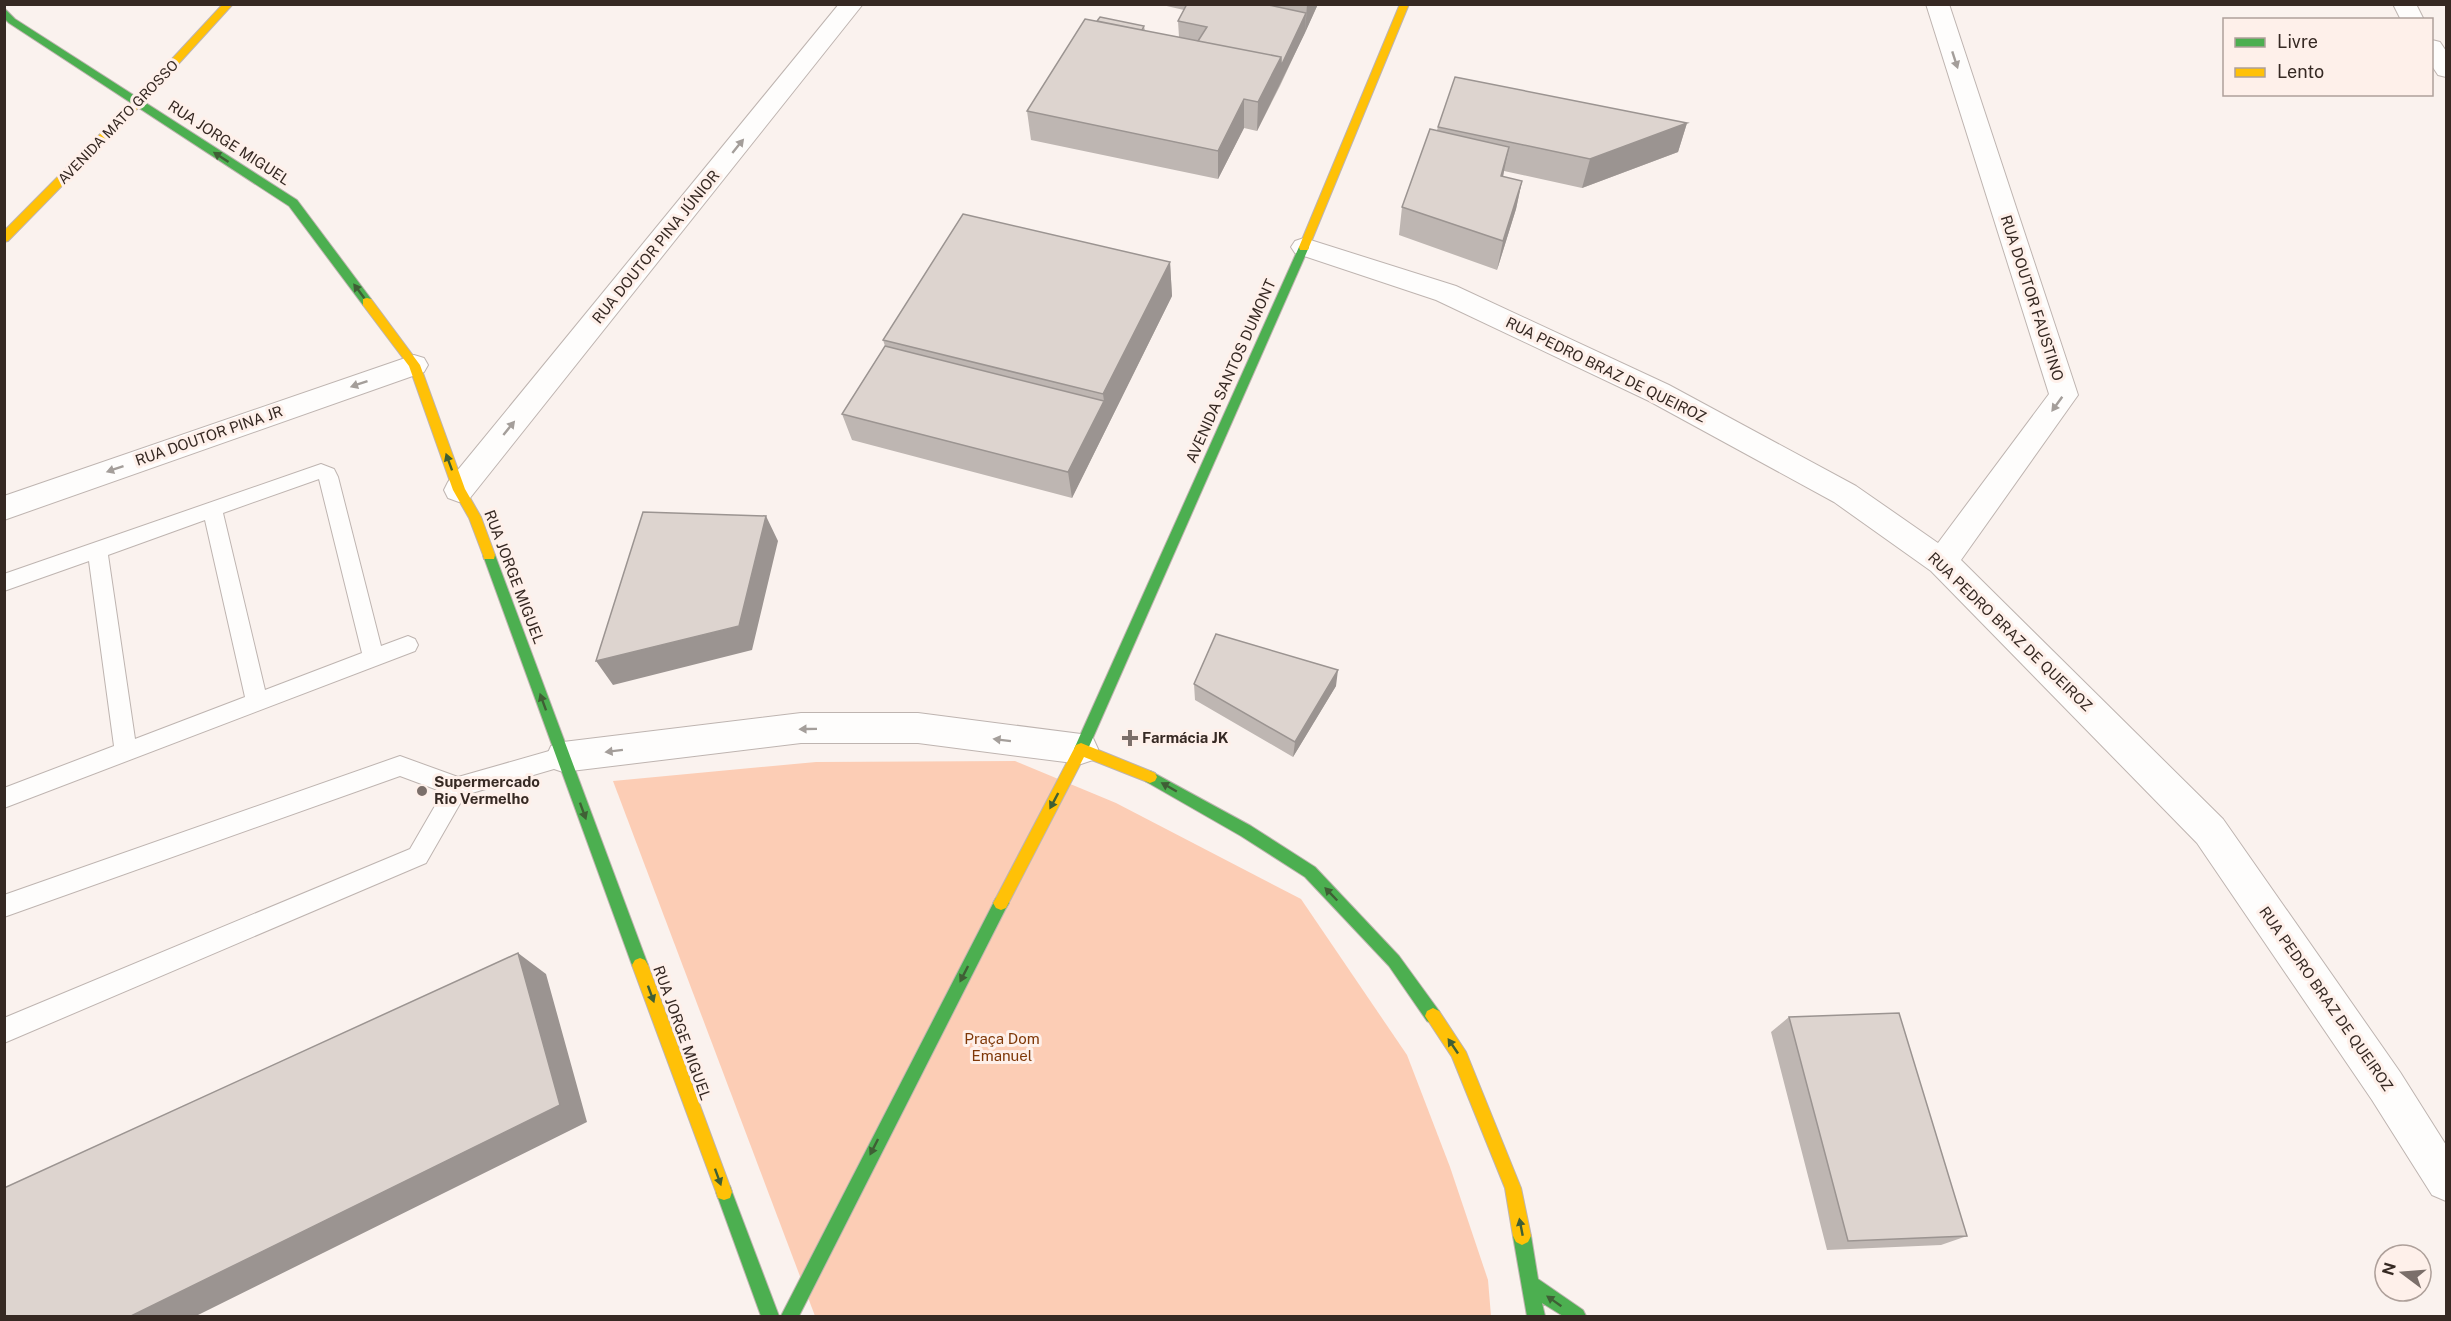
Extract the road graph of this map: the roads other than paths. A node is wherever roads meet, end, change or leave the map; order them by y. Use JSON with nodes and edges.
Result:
{"nodes":[{"id":1,"x":229,"y":4,"type":"edge"},
{"id":2,"x":852,"y":4,"type":"edge"},
{"id":3,"x":1405,"y":4,"type":"edge"},
{"id":4,"x":1937,"y":4,"type":"edge"},
{"id":5,"x":2404,"y":4,"type":"edge"},
{"id":6,"x":4,"y":11,"type":"edge"},
{"id":7,"x":2412,"y":18,"type":"edge"},
{"id":8,"x":2433,"y":49,"type":"edge"},
{"id":9,"x":2446,"y":70,"type":"edge"},
{"id":10,"x":137,"y":103,"type":"junction"},
{"id":11,"x":4,"y":238,"type":"edge"},
{"id":12,"x":1304,"y":247,"type":"junction"},
{"id":13,"x":414,"y":365,"type":"junction"},
{"id":14,"x":459,"y":490,"type":"junction"},
{"id":15,"x":4,"y":508,"type":"edge"},
{"id":16,"x":213,"y":511,"type":"junction"},
{"id":17,"x":97,"y":550,"type":"junction"},
{"id":18,"x":1942,"y":562,"type":"junction"},
{"id":19,"x":4,"y":583,"type":"edge"},
{"id":20,"x":408,"y":645,"type":"dead end"},
{"id":21,"x":374,"y":658,"type":"junction"},
{"id":22,"x":257,"y":703,"type":"junction"},
{"id":23,"x":1081,"y":749,"type":"junction"},
{"id":24,"x":126,"y":752,"type":"junction"},
{"id":25,"x":563,"y":757,"type":"junction"},
{"id":26,"x":458,"y":787,"type":"junction"},
{"id":27,"x":4,"y":798,"type":"edge"},
{"id":28,"x":4,"y":906,"type":"edge"},
{"id":29,"x":4,"y":1031,"type":"edge"},
{"id":30,"x":2446,"y":1181,"type":"edge"},
{"id":31,"x":1532,"y":1285,"type":"junction"},
{"id":32,"x":770,"y":1317,"type":"edge"},
{"id":33,"x":790,"y":1317,"type":"edge"},
{"id":34,"x":1536,"y":1317,"type":"edge"},
{"id":35,"x":1577,"y":1317,"type":"edge"}],
"edges":[{"from":1,"to":10,"type":"street","name":"AVENIDA MATO GROSSO"},
{"from":14,"to":2,"type":"street","name":"RUA DOUTOR PINA JÚNIOR","one_way":true},
{"from":3,"to":12,"type":"street","name":"AVENIDA SANTOS DUMONT"},
{"from":4,"to":18,"type":"street","name":"RUA DOUTOR FAUSTINO","one_way":true},
{"from":5,"to":7,"type":"street"},
{"from":6,"to":10,"type":"street","name":"RUA JORGE MIGUEL"},
{"from":8,"to":9,"type":"street"},
{"from":10,"to":11,"type":"street","name":"AVENIDA MATO GROSSO"},
{"from":13,"to":10,"type":"street","name":"RUA JORGE MIGUEL","one_way":true},
{"from":12,"to":18,"type":"street","name":"RUA PEDRO BRAZ DE QUEIROZ"},
{"from":12,"to":23,"type":"street","name":"AVENIDA SANTOS DUMONT"},
{"from":14,"to":13,"type":"street","name":"RUA JORGE MIGUEL","one_way":true},
{"from":13,"to":15,"type":"street","name":"RUA DOUTOR PINA JR","one_way":true},
{"from":25,"to":14,"type":"street","name":"RUA JORGE MIGUEL","one_way":true},
{"from":16,"to":17,"type":"lane"},
{"from":16,"to":21,"type":"lane"},
{"from":16,"to":22,"type":"lane"},
{"from":17,"to":19,"type":"lane"},
{"from":17,"to":24,"type":"lane"},
{"from":18,"to":30,"type":"street","name":"RUA PEDRO BRAZ DE QUEIROZ"},
{"from":20,"to":21,"type":"lane"},
{"from":21,"to":22,"type":"lane"},
{"from":22,"to":24,"type":"lane"},
{"from":23,"to":25,"type":"street","one_way":true},
{"from":31,"to":23,"type":"street","one_way":true},
{"from":23,"to":33,"type":"street","one_way":true},
{"from":24,"to":27,"type":"lane"},
{"from":25,"to":26,"type":"lane"},
{"from":25,"to":32,"type":"street","name":"RUA JORGE MIGUEL","one_way":true},
{"from":26,"to":28,"type":"lane"},
{"from":26,"to":29,"type":"lane"},
{"from":31,"to":34,"type":"street"},
{"from":35,"to":31,"type":"street","one_way":true}]}
